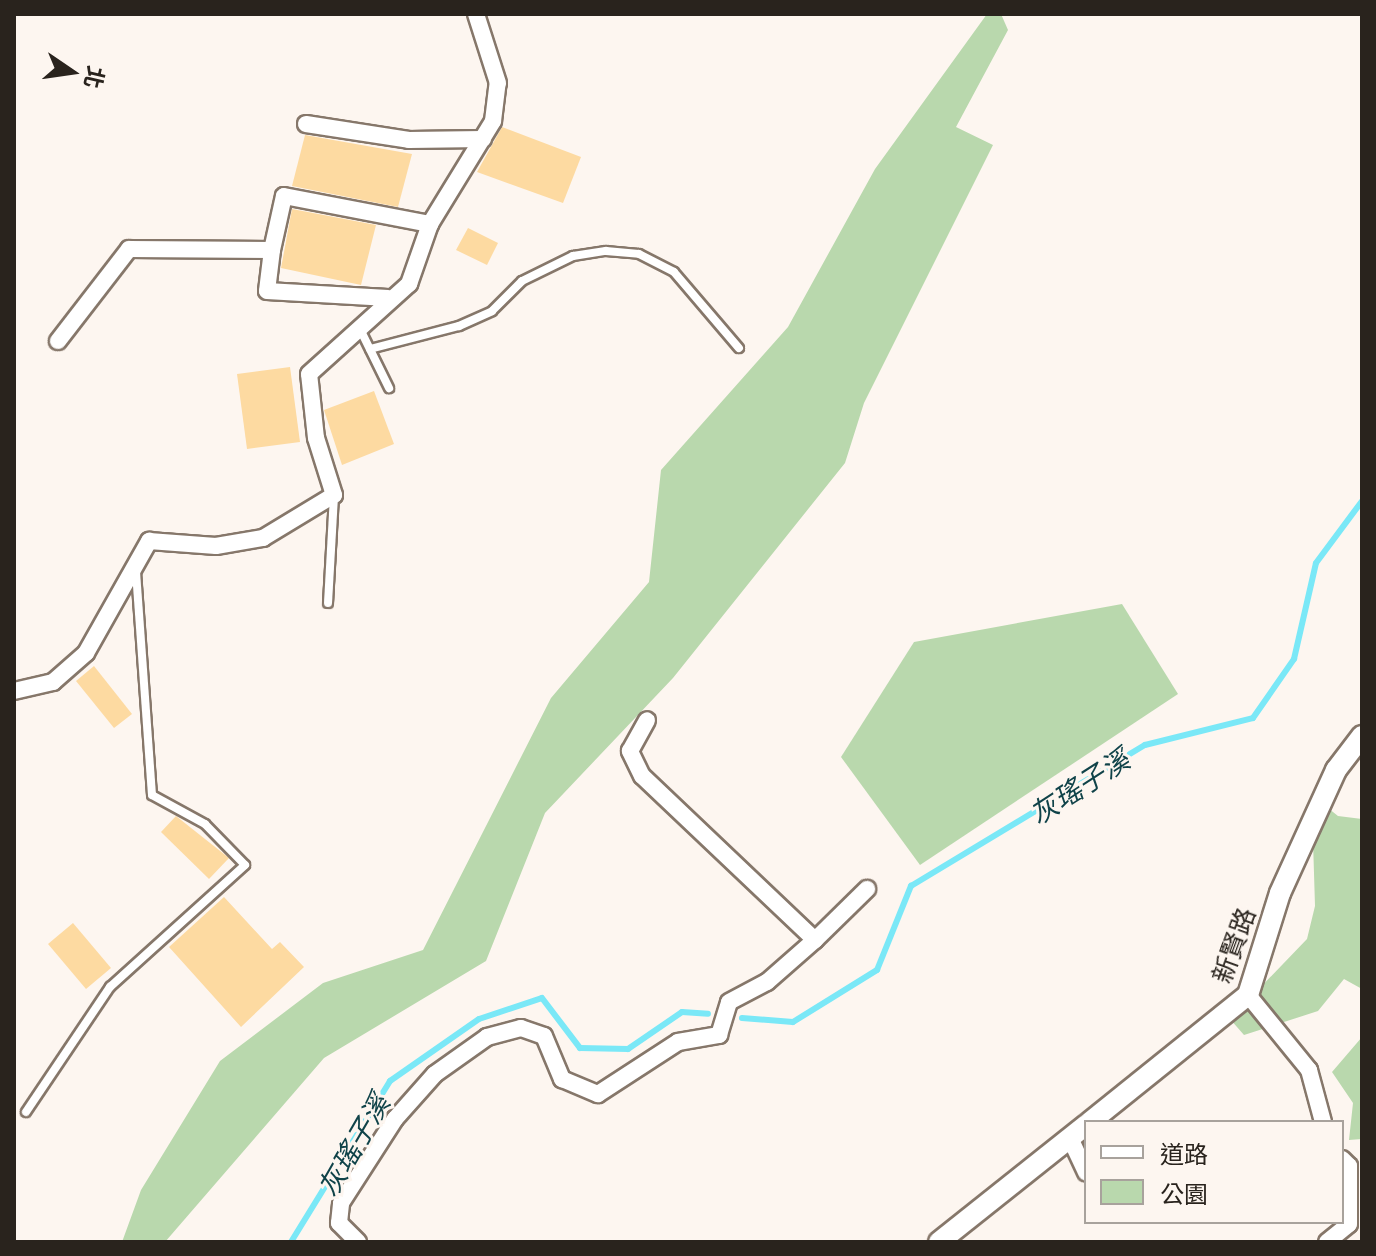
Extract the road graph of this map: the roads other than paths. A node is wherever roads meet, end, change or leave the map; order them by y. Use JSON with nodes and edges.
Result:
{"nodes":[{"id":1,"x":476,"y":14,"type":"edge"},
{"id":2,"x":306,"y":124,"type":"dead end"},
{"id":3,"x":483,"y":139,"type":"junction"},
{"id":4,"x":430,"y":224,"type":"junction"},
{"id":5,"x":272,"y":250,"type":"junction"},
{"id":6,"x":388,"y":298,"type":"junction"},
{"id":7,"x":360,"y":329,"type":"junction"},
{"id":8,"x":58,"y":341,"type":"dead end"},
{"id":9,"x":739,"y":348,"type":"dead end"},
{"id":10,"x":370,"y":349,"type":"junction"},
{"id":11,"x":389,"y":388,"type":"dead end"},
{"id":12,"x":334,"y":495,"type":"junction"},
{"id":13,"x":136,"y":562,"type":"junction"},
{"id":14,"x":328,"y":603,"type":"dead end"},
{"id":15,"x":14,"y":691,"type":"edge"},
{"id":16,"x":647,"y":720,"type":"dead end"},
{"id":17,"x":1362,"y":736,"type":"edge"},
{"id":18,"x":867,"y":889,"type":"dead end"},
{"id":19,"x":815,"y":940,"type":"junction"},
{"id":20,"x":1248,"y":995,"type":"junction"},
{"id":21,"x":26,"y":1112,"type":"dead end"},
{"id":22,"x":1092,"y":1120,"type":"edge"},
{"id":23,"x":1322,"y":1120,"type":"edge"},
{"id":24,"x":1082,"y":1128,"type":"edge"},
{"id":25,"x":1084,"y":1150,"type":"edge"},
{"id":26,"x":1351,"y":1162,"type":"edge"},
{"id":27,"x":942,"y":1241,"type":"edge"},
{"id":28,"x":358,"y":1242,"type":"edge"},
{"id":29,"x":1327,"y":1242,"type":"edge"}],
"edges":[{"from":1,"to":3,"type":"street"},
{"from":2,"to":3,"type":"street"},
{"from":3,"to":4,"type":"street"},
{"from":4,"to":5,"type":"street"},
{"from":4,"to":6,"type":"street"},
{"from":5,"to":6,"type":"street"},
{"from":5,"to":8,"type":"street"},
{"from":6,"to":7,"type":"street"},
{"from":7,"to":10,"type":"lane"},
{"from":7,"to":12,"type":"street"},
{"from":9,"to":10,"type":"lane"},
{"from":10,"to":11,"type":"lane"},
{"from":12,"to":13,"type":"street"},
{"from":12,"to":14,"type":"lane"},
{"from":13,"to":15,"type":"street"},
{"from":13,"to":21,"type":"lane"},
{"from":16,"to":19,"type":"street"},
{"from":17,"to":20,"type":"street","name":"新賢路"},
{"from":18,"to":19,"type":"street"},
{"from":19,"to":28,"type":"street"},
{"from":20,"to":22,"type":"street","name":"新賢路"},
{"from":20,"to":23,"type":"street"},
{"from":24,"to":25,"type":"street"},
{"from":24,"to":27,"type":"street","name":"新賢路"},
{"from":26,"to":29,"type":"street"}]}
